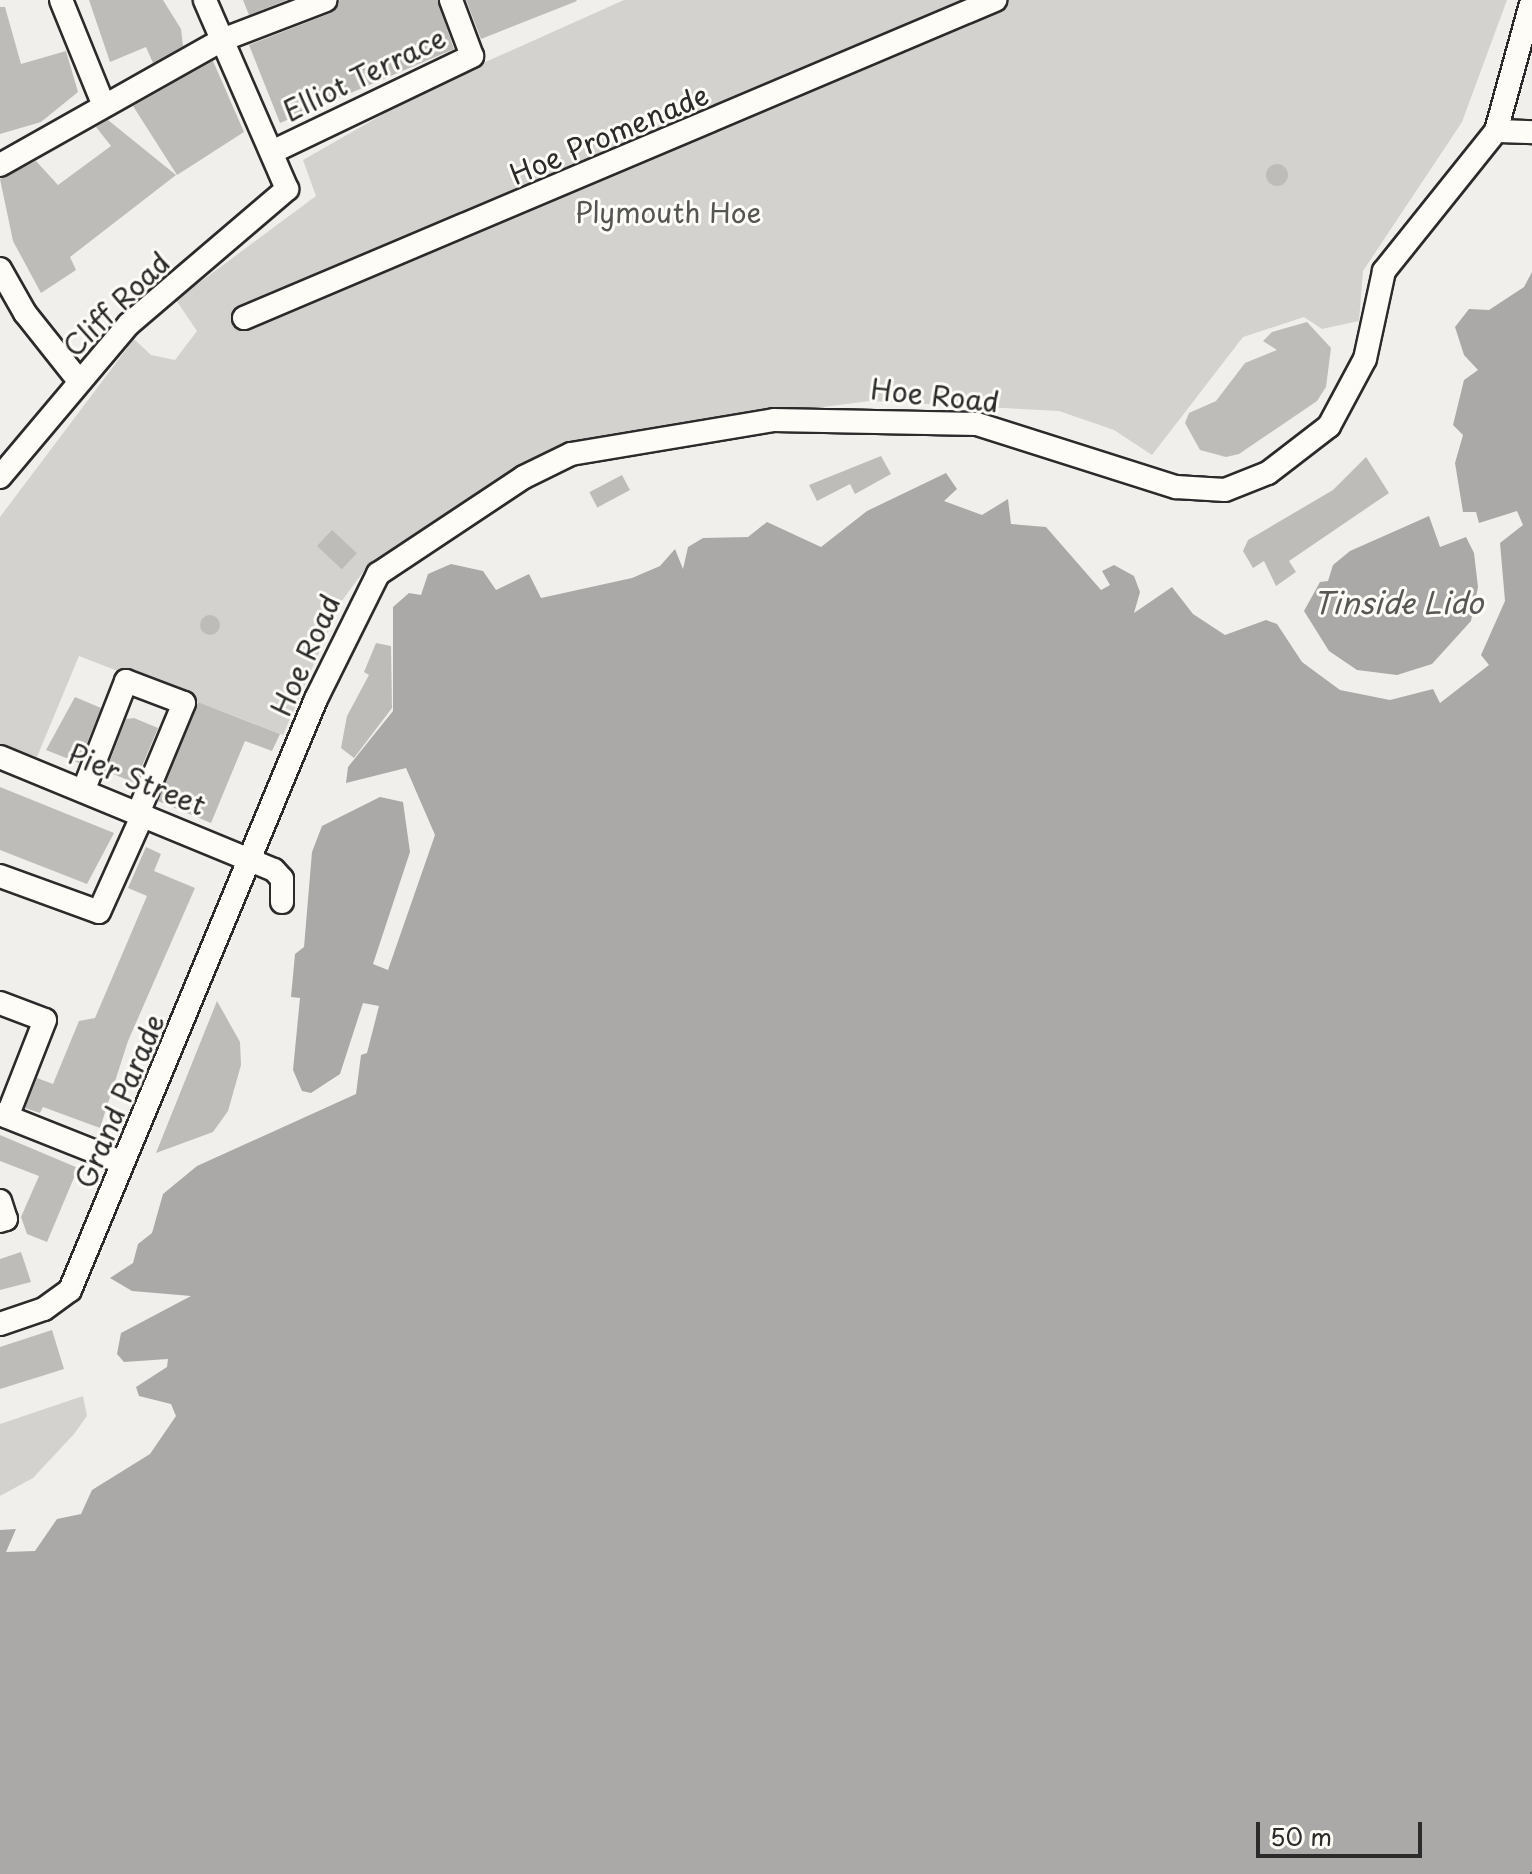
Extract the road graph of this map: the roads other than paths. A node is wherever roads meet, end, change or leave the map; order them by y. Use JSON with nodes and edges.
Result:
{"nodes":[{"id":1,"x":61,"y":0,"type":"edge"},
{"id":2,"x":205,"y":0,"type":"edge"},
{"id":3,"x":326,"y":0,"type":"edge"},
{"id":4,"x":451,"y":0,"type":"edge"},
{"id":5,"x":995,"y":0,"type":"edge"},
{"id":6,"x":1532,"y":0,"type":"edge"},
{"id":7,"x":222,"y":40,"type":"junction"},
{"id":8,"x":104,"y":106,"type":"junction"},
{"id":9,"x":1496,"y":131,"type":"junction"},
{"id":10,"x":1532,"y":132,"type":"edge"},
{"id":11,"x":272,"y":152,"type":"junction"},
{"id":12,"x":0,"y":165,"type":"edge"},
{"id":13,"x":0,"y":269,"type":"edge"},
{"id":14,"x":244,"y":318,"type":"dead end"},
{"id":15,"x":79,"y":381,"type":"junction"},
{"id":16,"x":0,"y":477,"type":"edge"},
{"id":17,"x":0,"y":757,"type":"edge"},
{"id":18,"x":84,"y":789,"type":"junction"},
{"id":19,"x":141,"y":812,"type":"junction"},
{"id":20,"x":250,"y":862,"type":"junction"},
{"id":21,"x":0,"y":876,"type":"edge"},
{"id":22,"x":282,"y":902,"type":"dead end"},
{"id":23,"x":0,"y":1003,"type":"edge"},
{"id":24,"x":4,"y":1115,"type":"edge"},
{"id":25,"x":123,"y":1163,"type":"junction"},
{"id":26,"x":0,"y":1201,"type":"edge"},
{"id":27,"x":0,"y":1221,"type":"edge"},
{"id":28,"x":0,"y":1324,"type":"edge"}],
"edges":[{"from":1,"to":8,"type":"street"},
{"from":2,"to":7,"type":"street"},
{"from":3,"to":7,"type":"street"},
{"from":4,"to":11,"type":"street","name":"Elliot Terrace"},
{"from":5,"to":14,"type":"street","name":"Hoe Promenade"},
{"from":6,"to":9,"type":"street","name":"Hoe Road"},
{"from":7,"to":8,"type":"street"},
{"from":7,"to":11,"type":"street"},
{"from":8,"to":12,"type":"street"},
{"from":9,"to":10,"type":"street"},
{"from":9,"to":20,"type":"street","name":"Hoe Road"},
{"from":11,"to":15,"type":"street","name":"Cliff Road"},
{"from":13,"to":15,"type":"street"},
{"from":15,"to":16,"type":"street","name":"Cliff Road"},
{"from":17,"to":18,"type":"street","name":"Pier Street"},
{"from":18,"to":19,"type":"street","name":"Pier Street"},
{"from":18,"to":19,"type":"street"},
{"from":19,"to":20,"type":"street","name":"Pier Street"},
{"from":19,"to":21,"type":"street"},
{"from":20,"to":22,"type":"street","name":"Pier Street"},
{"from":20,"to":25,"type":"street","name":"Grand Parade"},
{"from":23,"to":24,"type":"street"},
{"from":24,"to":25,"type":"street"},
{"from":25,"to":28,"type":"street","name":"Grand Parade"},
{"from":26,"to":27,"type":"street"}]}
